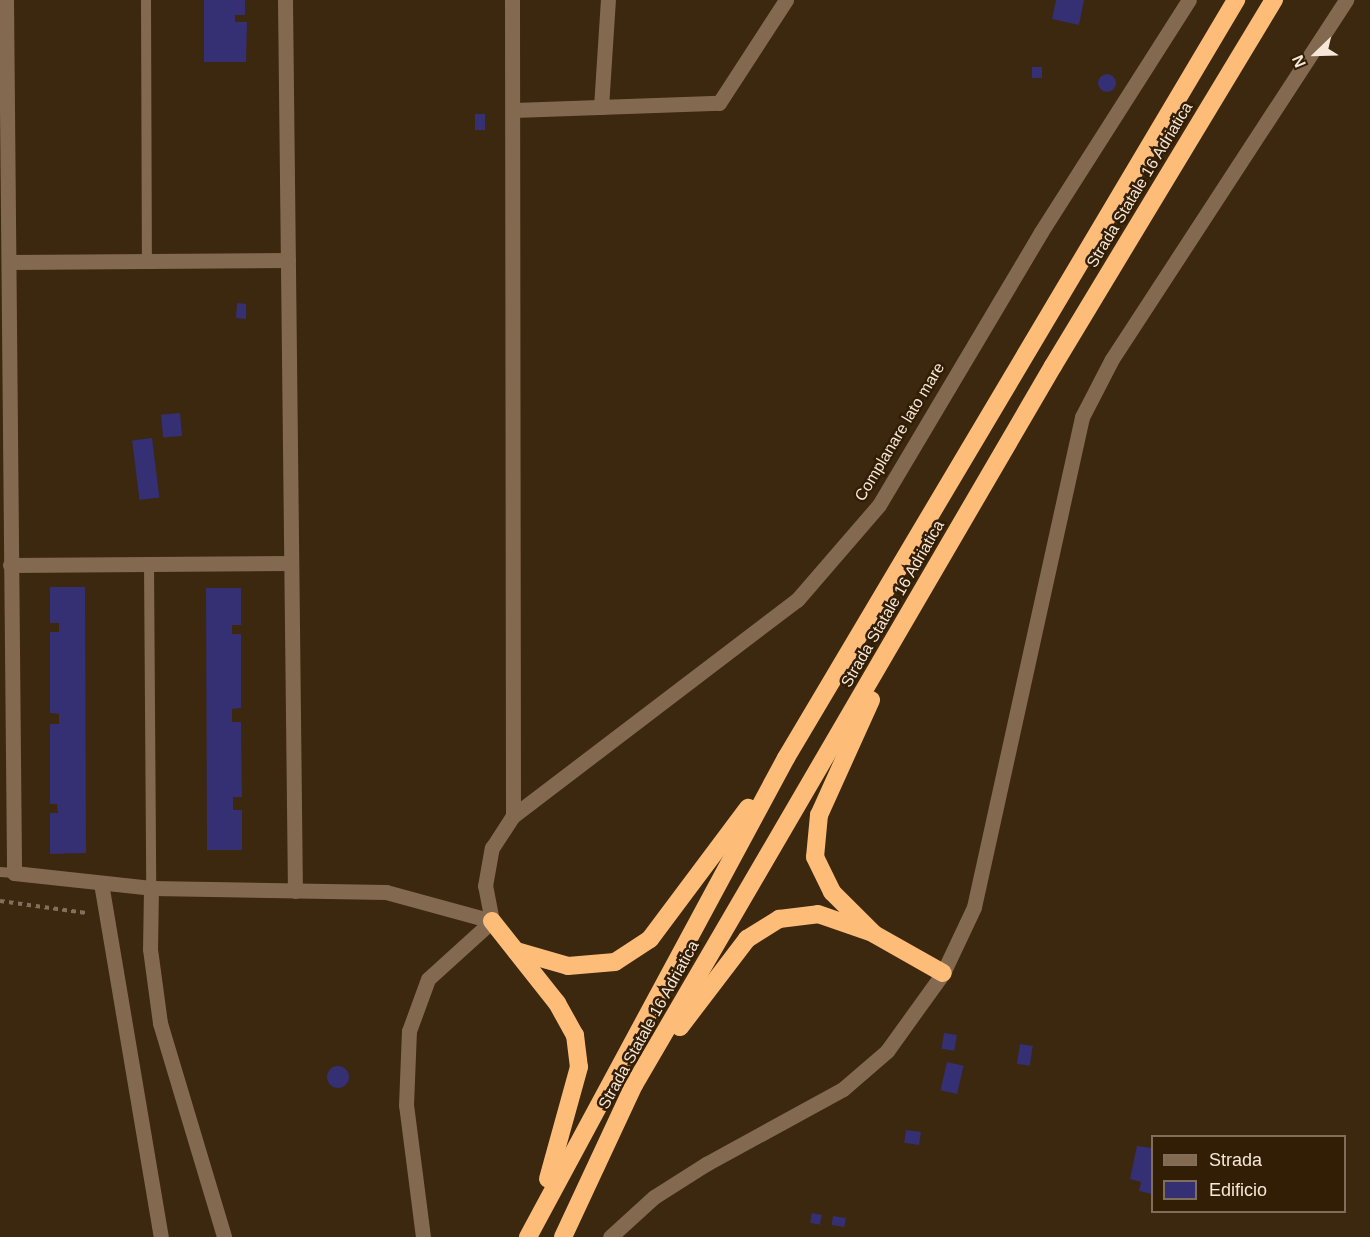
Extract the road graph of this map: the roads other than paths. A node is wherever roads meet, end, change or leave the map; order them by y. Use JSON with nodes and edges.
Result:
{"nodes":[{"id":1,"x":6,"y":0,"type":"edge"},
{"id":2,"x":146,"y":0,"type":"edge"},
{"id":3,"x":285,"y":0,"type":"edge"},
{"id":4,"x":512,"y":0,"type":"edge"},
{"id":5,"x":608,"y":0,"type":"edge"},
{"id":6,"x":786,"y":0,"type":"edge"},
{"id":7,"x":1189,"y":0,"type":"edge"},
{"id":8,"x":1236,"y":0,"type":"edge"},
{"id":9,"x":1275,"y":0,"type":"edge"},
{"id":10,"x":1346,"y":0,"type":"edge"},
{"id":11,"x":601,"y":107,"type":"junction"},
{"id":12,"x":514,"y":110,"type":"junction"},
{"id":13,"x":288,"y":260,"type":"junction"},
{"id":14,"x":147,"y":261,"type":"junction"},
{"id":15,"x":9,"y":262,"type":"junction"},
{"id":16,"x":291,"y":563,"type":"junction"},
{"id":17,"x":149,"y":564,"type":"junction"},
{"id":18,"x":10,"y":565,"type":"junction"},
{"id":19,"x":912,"y":611,"type":"junction"},
{"id":20,"x":786,"y":758,"type":"junction"},
{"id":21,"x":513,"y":816,"type":"junction"},
{"id":22,"x":7,"y":873,"type":"edge"},
{"id":23,"x":101,"y":883,"type":"junction"},
{"id":24,"x":151,"y":888,"type":"junction"},
{"id":25,"x":295,"y":891,"type":"junction"},
{"id":26,"x":492,"y":921,"type":"junction"},
{"id":27,"x":874,"y":934,"type":"junction"},
{"id":28,"x":516,"y":951,"type":"junction"},
{"id":29,"x":943,"y":974,"type":"junction"},
{"id":30,"x":634,"y":1085,"type":"junction"},
{"id":31,"x":539,"y":1210,"type":"junction"},
{"id":32,"x":161,"y":1237,"type":"edge"},
{"id":33,"x":224,"y":1237,"type":"edge"},
{"id":34,"x":423,"y":1237,"type":"edge"},
{"id":35,"x":528,"y":1237,"type":"edge"},
{"id":36,"x":563,"y":1237,"type":"edge"},
{"id":37,"x":610,"y":1237,"type":"edge"}],
"edges":[{"from":1,"to":15,"type":"street"},
{"from":2,"to":14,"type":"lane"},
{"from":3,"to":13,"type":"street"},
{"from":4,"to":12,"type":"street"},
{"from":5,"to":11,"type":"street"},
{"from":6,"to":11,"type":"street"},
{"from":7,"to":21,"type":"street","name":"Complanare lato mare"},
{"from":8,"to":20,"type":"highway","name":"Strada Statale 16 Adriatica"},
{"from":9,"to":19,"type":"highway","name":"Strada Statale 16 Adriatica"},
{"from":10,"to":29,"type":"street"},
{"from":11,"to":12,"type":"street"},
{"from":12,"to":21,"type":"street"},
{"from":13,"to":14,"type":"street"},
{"from":13,"to":16,"type":"street"},
{"from":14,"to":15,"type":"street"},
{"from":15,"to":18,"type":"street"},
{"from":16,"to":17,"type":"street"},
{"from":16,"to":25,"type":"street"},
{"from":17,"to":18,"type":"street"},
{"from":17,"to":24,"type":"lane"},
{"from":18,"to":22,"type":"street"},
{"from":19,"to":27,"type":"highway"},
{"from":19,"to":30,"type":"highway","name":"Strada Statale 16 Adriatica"},
{"from":20,"to":28,"type":"highway"},
{"from":20,"to":31,"type":"highway","name":"Strada Statale 16 Adriatica"},
{"from":21,"to":26,"type":"street"},
{"from":22,"to":23,"type":"street"},
{"from":23,"to":24,"type":"street"},
{"from":23,"to":32,"type":"street"},
{"from":24,"to":25,"type":"street"},
{"from":24,"to":33,"type":"street"},
{"from":25,"to":26,"type":"street"},
{"from":26,"to":28,"type":"highway"},
{"from":26,"to":34,"type":"street"},
{"from":27,"to":29,"type":"highway"},
{"from":27,"to":30,"type":"highway"},
{"from":28,"to":31,"type":"highway"},
{"from":29,"to":37,"type":"street"},
{"from":30,"to":36,"type":"highway","name":"Strada Statale 16 Adriatica"},
{"from":31,"to":35,"type":"highway","name":"Strada Statale 16 Adriatica"}]}
